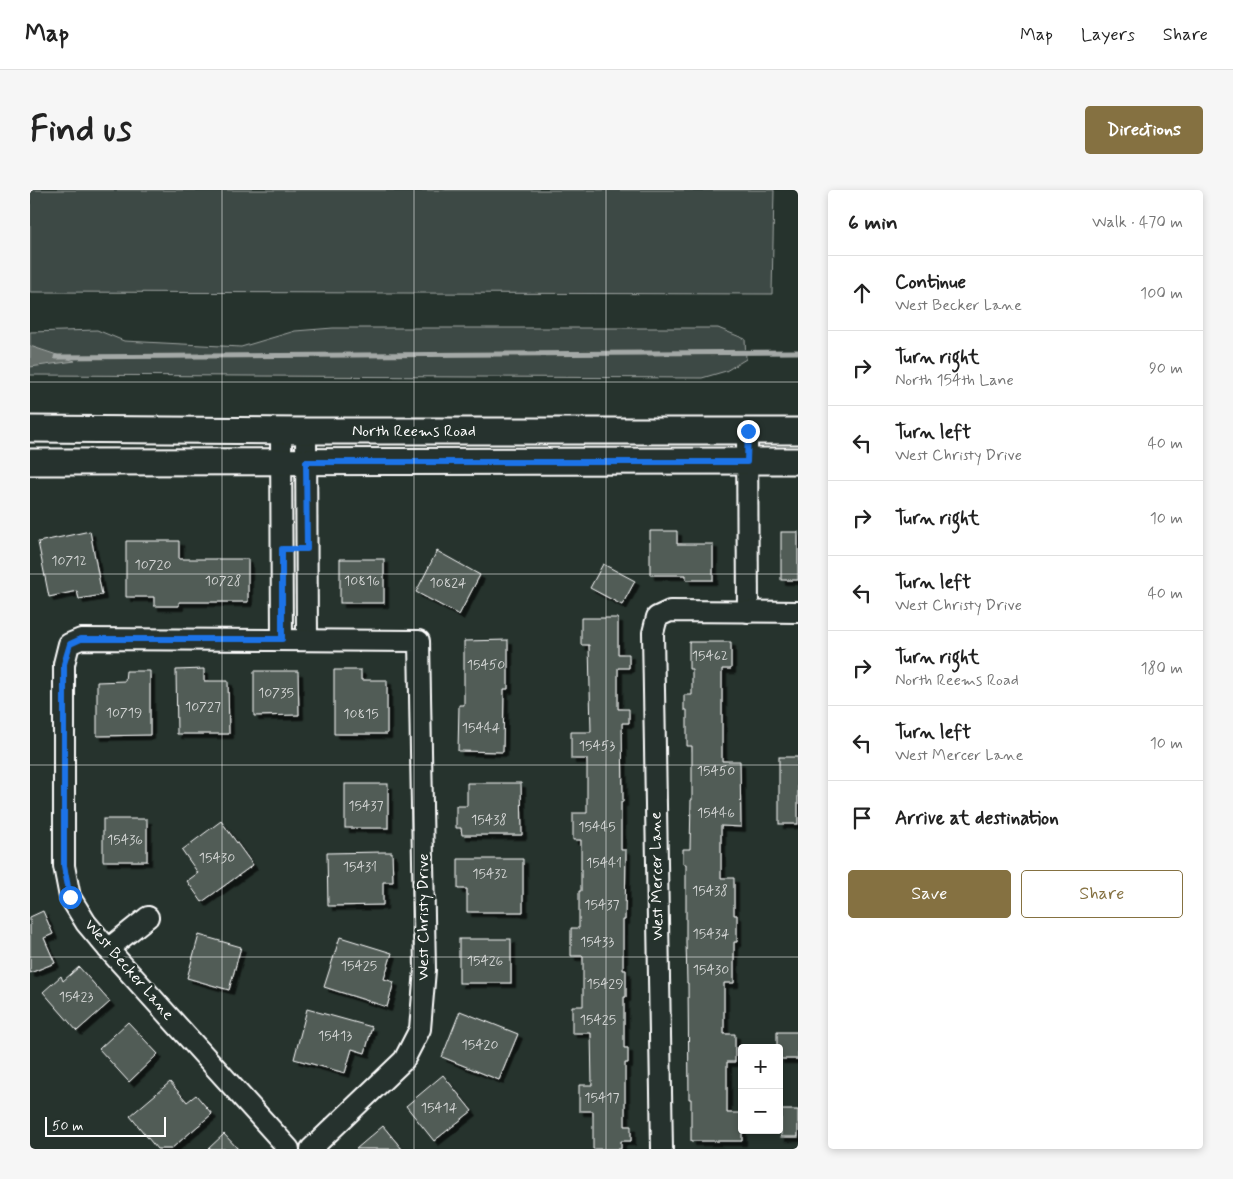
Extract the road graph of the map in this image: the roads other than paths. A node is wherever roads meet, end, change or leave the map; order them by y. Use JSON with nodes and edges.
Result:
{"nodes":[{"id":1,"x":30,"y":429,"type":"edge"},
{"id":2,"x":798,"y":430,"type":"edge"},
{"id":3,"x":281,"y":431,"type":"junction"},
{"id":4,"x":306,"y":431,"type":"junction"},
{"id":5,"x":748,"y":431,"type":"junction"},
{"id":6,"x":798,"y":461,"type":"edge"},
{"id":7,"x":30,"y":462,"type":"edge"},
{"id":8,"x":281,"y":462,"type":"junction"},
{"id":9,"x":306,"y":462,"type":"junction"},
{"id":10,"x":747,"y":462,"type":"junction"},
{"id":11,"x":282,"y":549,"type":"junction"},
{"id":12,"x":307,"y":549,"type":"junction"},
{"id":13,"x":748,"y":612,"type":"junction"},
{"id":14,"x":798,"y":612,"type":"edge"},
{"id":15,"x":282,"y":639,"type":"junction"},
{"id":16,"x":307,"y":640,"type":"junction"},
{"id":17,"x":148,"y":917,"type":"dead end"},
{"id":18,"x":108,"y":949,"type":"junction"},
{"id":19,"x":289,"y":1149,"type":"edge"},
{"id":20,"x":311,"y":1149,"type":"edge"},
{"id":21,"x":662,"y":1149,"type":"edge"}],
"edges":[{"from":1,"to":3,"type":"main road","name":"North Reems Road"},
{"from":2,"to":5,"type":"main road","name":"North Reems Road"},
{"from":3,"to":4,"type":"main road","name":"North Reems Road"},
{"from":3,"to":8,"type":"street"},
{"from":4,"to":5,"type":"main road","name":"North Reems Road"},
{"from":4,"to":9,"type":"street"},
{"from":5,"to":10,"type":"street"},
{"from":6,"to":10,"type":"main road","name":"North Reems Road"},
{"from":7,"to":8,"type":"main road","name":"North Reems Road"},
{"from":8,"to":9,"type":"main road","name":"North Reems Road"},
{"from":8,"to":11,"type":"street"},
{"from":9,"to":10,"type":"main road","name":"North Reems Road"},
{"from":9,"to":12,"type":"street"},
{"from":10,"to":13,"type":"street"},
{"from":11,"to":12,"type":"street"},
{"from":11,"to":15,"type":"street"},
{"from":12,"to":16,"type":"street"},
{"from":13,"to":14,"type":"street"},
{"from":13,"to":21,"type":"street","name":"West Mercer Lane"},
{"from":15,"to":16,"type":"street"},
{"from":15,"to":18,"type":"street","name":"West Becker Lane"},
{"from":16,"to":20,"type":"street","name":"West Christy Drive"},
{"from":17,"to":18,"type":"street"},
{"from":18,"to":19,"type":"street","name":"West Becker Lane"}]}
